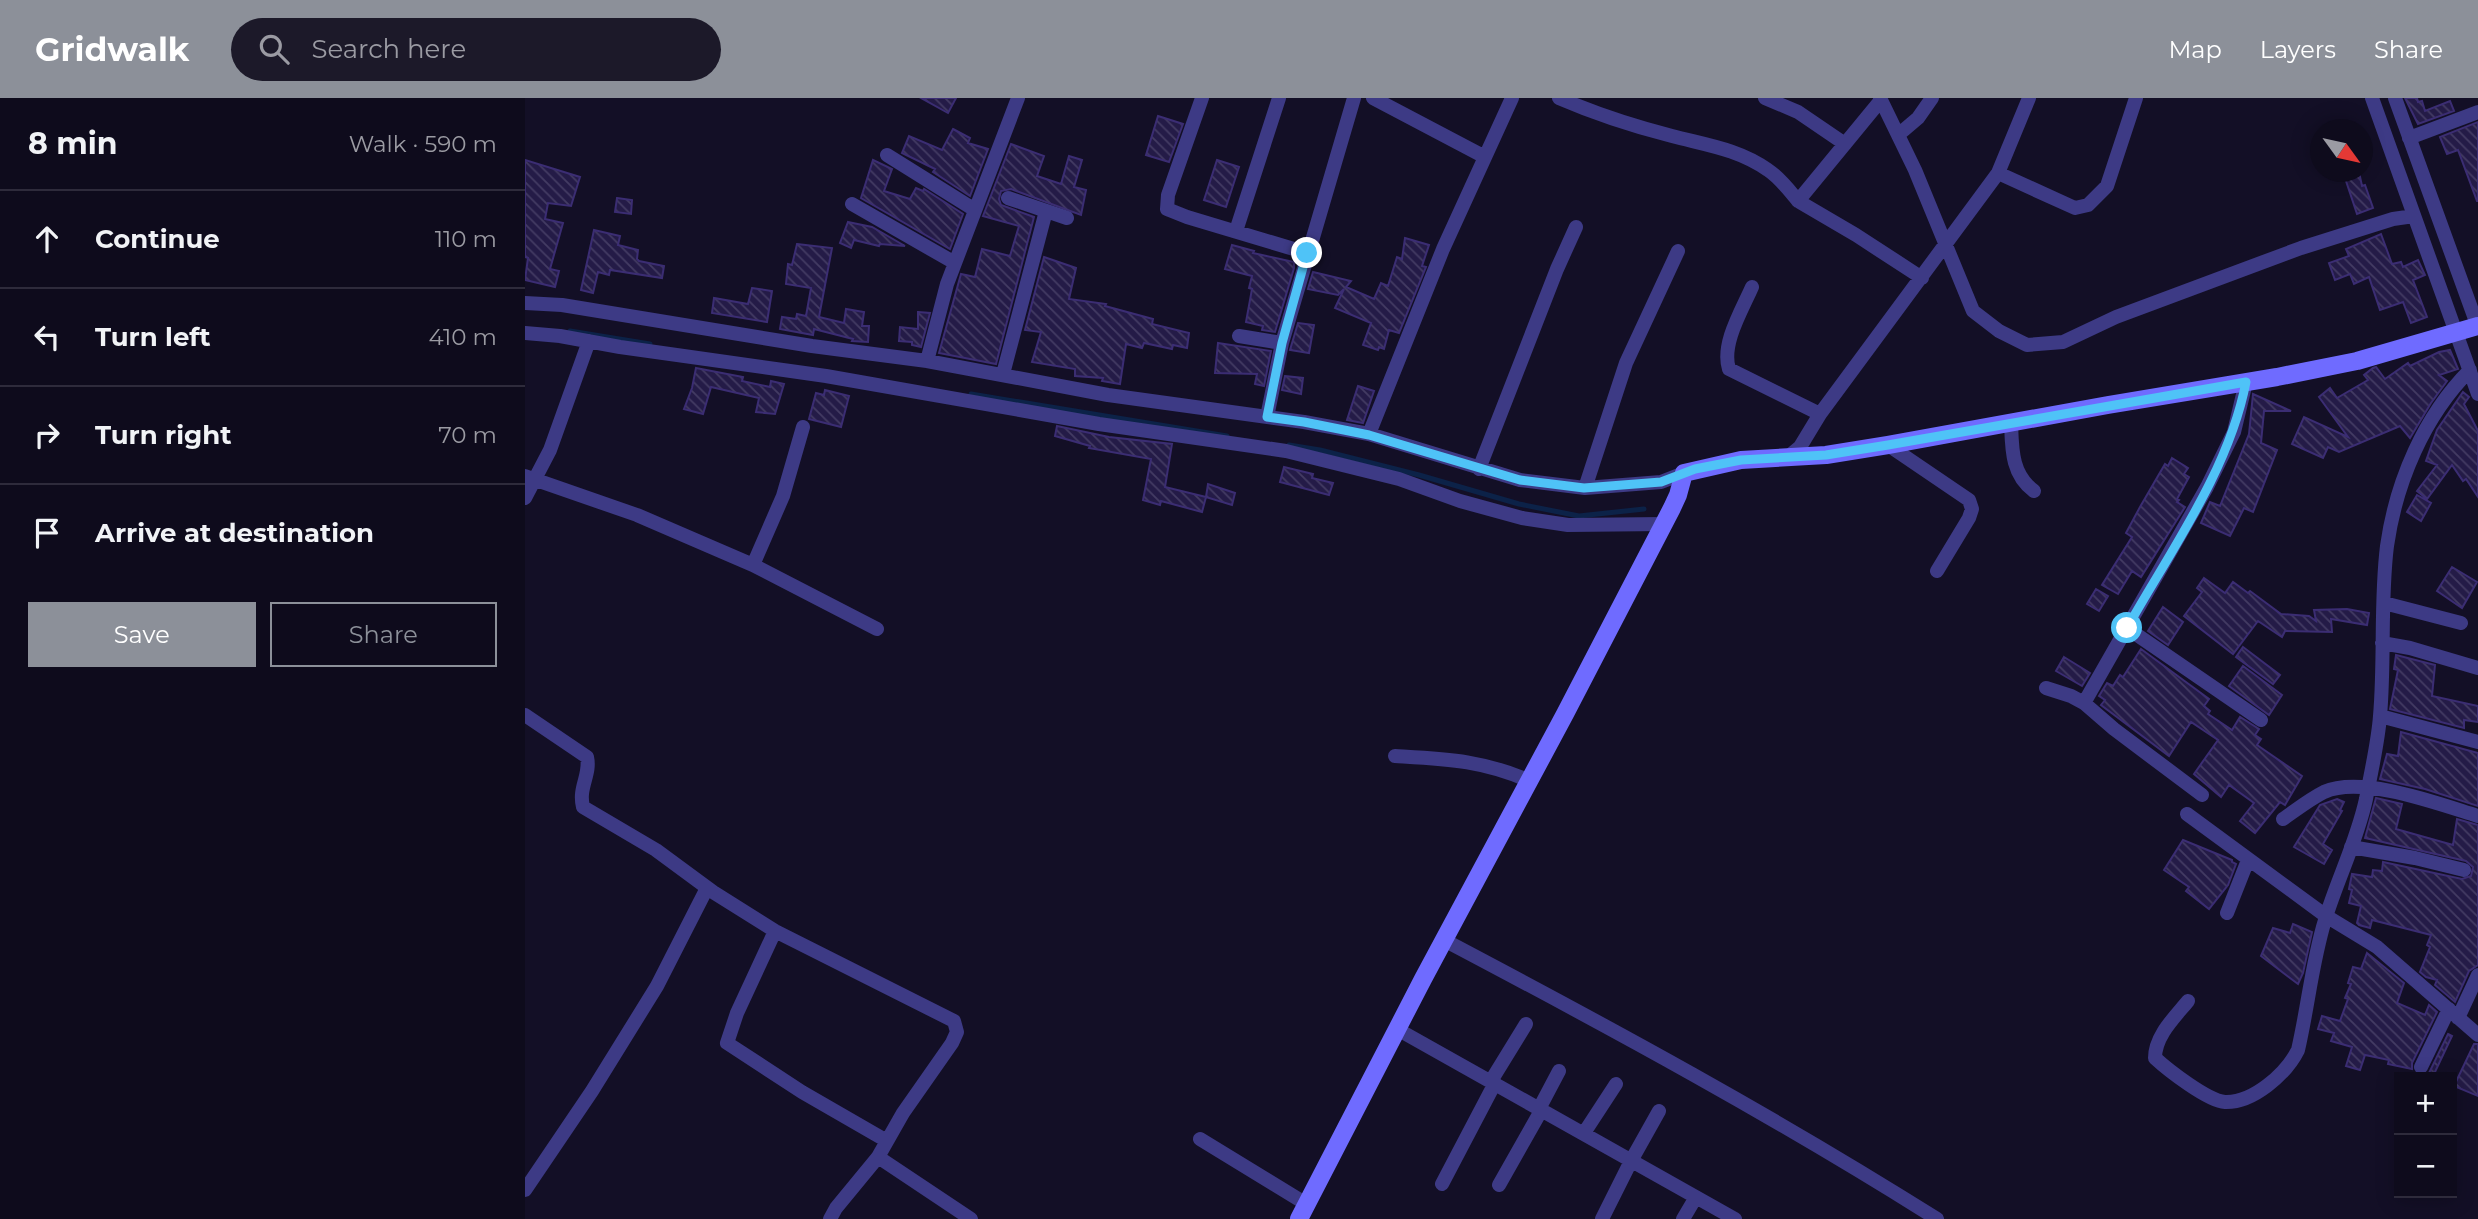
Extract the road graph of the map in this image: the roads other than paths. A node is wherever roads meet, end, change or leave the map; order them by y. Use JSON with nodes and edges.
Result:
{"nodes":[{"id":1,"x":1018,"y":98,"type":"edge"},
{"id":2,"x":1202,"y":98,"type":"edge"},
{"id":3,"x":1279,"y":98,"type":"edge"},
{"id":4,"x":1354,"y":98,"type":"edge"},
{"id":5,"x":1373,"y":98,"type":"edge"},
{"id":6,"x":1512,"y":98,"type":"edge"},
{"id":7,"x":1559,"y":98,"type":"edge"},
{"id":8,"x":1765,"y":98,"type":"edge"},
{"id":9,"x":1932,"y":98,"type":"edge"},
{"id":10,"x":2029,"y":98,"type":"edge"},
{"id":11,"x":2136,"y":98,"type":"edge"},
{"id":12,"x":2372,"y":98,"type":"edge"},
{"id":13,"x":2395,"y":98,"type":"edge"},
{"id":14,"x":1881,"y":99,"type":"edge"},
{"id":15,"x":2478,"y":112,"type":"edge"},
{"id":16,"x":1898,"y":135,"type":"junction"},
{"id":17,"x":2409,"y":138,"type":"junction"},
{"id":18,"x":1845,"y":144,"type":"junction"},
{"id":19,"x":887,"y":155,"type":"dead end"},
{"id":20,"x":1485,"y":157,"type":"junction"},
{"id":21,"x":1998,"y":173,"type":"junction"},
{"id":22,"x":1008,"y":198,"type":"dead end"},
{"id":23,"x":1798,"y":201,"type":"junction"},
{"id":24,"x":852,"y":204,"type":"dead end"},
{"id":25,"x":975,"y":209,"type":"junction"},
{"id":26,"x":1046,"y":211,"type":"junction"},
{"id":27,"x":2414,"y":215,"type":"junction"},
{"id":28,"x":1067,"y":218,"type":"dead end"},
{"id":29,"x":1576,"y":227,"type":"dead end"},
{"id":30,"x":1236,"y":232,"type":"junction"},
{"id":31,"x":1945,"y":244,"type":"junction"},
{"id":32,"x":1678,"y":251,"type":"dead end"},
{"id":33,"x":1307,"y":253,"type":"junction"},
{"id":34,"x":955,"y":263,"type":"junction"},
{"id":35,"x":1922,"y":278,"type":"junction"},
{"id":36,"x":1752,"y":287,"type":"dead end"},
{"id":37,"x":525,"y":303,"type":"edge"},
{"id":38,"x":2467,"y":330,"type":"edge"},
{"id":39,"x":525,"y":333,"type":"edge"},
{"id":40,"x":1239,"y":336,"type":"dead end"},
{"id":41,"x":589,"y":341,"type":"junction"},
{"id":42,"x":1282,"y":343,"type":"junction"},
{"id":43,"x":927,"y":361,"type":"junction"},
{"id":44,"x":2470,"y":370,"type":"junction"},
{"id":45,"x":1003,"y":374,"type":"junction"},
{"id":46,"x":2246,"y":382,"type":"junction"},
{"id":47,"x":2478,"y":394,"type":"edge"},
{"id":48,"x":1820,"y":414,"type":"junction"},
{"id":49,"x":1267,"y":417,"type":"junction"},
{"id":50,"x":2011,"y":422,"type":"junction"},
{"id":51,"x":803,"y":427,"type":"dead end"},
{"id":52,"x":1369,"y":435,"type":"junction"},
{"id":53,"x":1888,"y":445,"type":"junction"},
{"id":54,"x":1788,"y":457,"type":"junction"},
{"id":55,"x":1479,"y":469,"type":"junction"},
{"id":56,"x":1684,"y":472,"type":"junction"},
{"id":57,"x":530,"y":478,"type":"edge"},
{"id":58,"x":1584,"y":488,"type":"junction"},
{"id":59,"x":2035,"y":491,"type":"dead end"},
{"id":60,"x":525,"y":498,"type":"edge"},
{"id":61,"x":1664,"y":524,"type":"junction"},
{"id":62,"x":753,"y":565,"type":"junction"},
{"id":63,"x":1937,"y":571,"type":"dead end"},
{"id":64,"x":2384,"y":603,"type":"junction"},
{"id":65,"x":2461,"y":623,"type":"dead end"},
{"id":66,"x":2127,"y":628,"type":"junction"},
{"id":67,"x":877,"y":629,"type":"dead end"},
{"id":68,"x":2382,"y":643,"type":"junction"},
{"id":69,"x":2478,"y":668,"type":"edge"},
{"id":70,"x":2046,"y":688,"type":"dead end"},
{"id":71,"x":2084,"y":703,"type":"junction"},
{"id":72,"x":525,"y":715,"type":"edge"},
{"id":73,"x":2380,"y":716,"type":"junction"},
{"id":74,"x":2261,"y":720,"type":"dead end"},
{"id":75,"x":2478,"y":742,"type":"edge"},
{"id":76,"x":1395,"y":756,"type":"dead end"},
{"id":77,"x":1530,"y":781,"type":"junction"},
{"id":78,"x":2368,"y":787,"type":"junction"},
{"id":79,"x":2201,"y":795,"type":"dead end"},
{"id":80,"x":2187,"y":814,"type":"dead end"},
{"id":81,"x":2478,"y":816,"type":"edge"},
{"id":82,"x":2283,"y":819,"type":"dead end"},
{"id":83,"x":2351,"y":847,"type":"junction"},
{"id":84,"x":2248,"y":860,"type":"junction"},
{"id":85,"x":2464,"y":870,"type":"dead end"},
{"id":86,"x":707,"y":888,"type":"junction"},
{"id":87,"x":2227,"y":913,"type":"dead end"},
{"id":88,"x":2326,"y":916,"type":"junction"},
{"id":89,"x":775,"y":931,"type":"junction"},
{"id":90,"x":1444,"y":940,"type":"junction"},
{"id":91,"x":2478,"y":975,"type":"edge"},
{"id":92,"x":2187,"y":1001,"type":"dead end"},
{"id":93,"x":2454,"y":1014,"type":"junction"},
{"id":94,"x":1526,"y":1024,"type":"dead end"},
{"id":95,"x":1397,"y":1029,"type":"junction"},
{"id":96,"x":2478,"y":1035,"type":"edge"},
{"id":97,"x":2421,"y":1067,"type":"dead end"},
{"id":98,"x":1559,"y":1071,"type":"dead end"},
{"id":99,"x":1493,"y":1082,"type":"junction"},
{"id":100,"x":1616,"y":1084,"type":"dead end"},
{"id":101,"x":1541,"y":1108,"type":"junction"},
{"id":102,"x":1659,"y":1111,"type":"dead end"},
{"id":103,"x":1584,"y":1133,"type":"junction"},
{"id":104,"x":1200,"y":1139,"type":"dead end"},
{"id":105,"x":887,"y":1141,"type":"junction"},
{"id":106,"x":878,"y":1157,"type":"junction"},
{"id":107,"x":1630,"y":1161,"type":"junction"},
{"id":108,"x":1442,"y":1184,"type":"dead end"},
{"id":109,"x":1499,"y":1185,"type":"dead end"},
{"id":110,"x":525,"y":1190,"type":"edge"},
{"id":111,"x":1696,"y":1197,"type":"junction"},
{"id":112,"x":1304,"y":1212,"type":"edge"},
{"id":113,"x":830,"y":1219,"type":"edge"},
{"id":114,"x":971,"y":1219,"type":"edge"},
{"id":115,"x":1602,"y":1219,"type":"edge"},
{"id":116,"x":1683,"y":1219,"type":"edge"},
{"id":117,"x":1735,"y":1219,"type":"edge"},
{"id":118,"x":1937,"y":1219,"type":"edge"}],
"edges":[{"from":1,"to":25,"type":"street"},
{"from":2,"to":30,"type":"street"},
{"from":3,"to":30,"type":"street"},
{"from":4,"to":33,"type":"street"},
{"from":5,"to":20,"type":"street"},
{"from":6,"to":20,"type":"street"},
{"from":7,"to":23,"type":"street"},
{"from":8,"to":18,"type":"street"},
{"from":9,"to":16,"type":"street"},
{"from":10,"to":21,"type":"street"},
{"from":11,"to":21,"type":"street"},
{"from":12,"to":27,"type":"street"},
{"from":13,"to":17,"type":"street"},
{"from":14,"to":16,"type":"street"},
{"from":14,"to":18,"type":"street"},
{"from":15,"to":17,"type":"street"},
{"from":16,"to":31,"type":"street"},
{"from":17,"to":38,"type":"street"},
{"from":18,"to":23,"type":"street"},
{"from":19,"to":25,"type":"street"},
{"from":20,"to":52,"type":"street"},
{"from":21,"to":31,"type":"street"},
{"from":22,"to":26,"type":"street"},
{"from":23,"to":35,"type":"street"},
{"from":24,"to":34,"type":"street"},
{"from":25,"to":34,"type":"street"},
{"from":26,"to":28,"type":"street"},
{"from":26,"to":45,"type":"street"},
{"from":27,"to":31,"type":"street"},
{"from":27,"to":38,"type":"street"},
{"from":29,"to":55,"type":"street"},
{"from":30,"to":33,"type":"street"},
{"from":31,"to":35,"type":"street"},
{"from":32,"to":58,"type":"street"},
{"from":33,"to":42,"type":"street"},
{"from":34,"to":43,"type":"street"},
{"from":35,"to":48,"type":"street"},
{"from":36,"to":48,"type":"street"},
{"from":37,"to":43,"type":"street"},
{"from":38,"to":44,"type":"street"},
{"from":38,"to":46,"type":"street"},
{"from":39,"to":41,"type":"street"},
{"from":40,"to":42,"type":"street"},
{"from":41,"to":57,"type":"street"},
{"from":41,"to":61,"type":"street"},
{"from":42,"to":49,"type":"street"},
{"from":43,"to":45,"type":"street"},
{"from":44,"to":47,"type":"street"},
{"from":44,"to":64,"type":"street"},
{"from":45,"to":49,"type":"street"},
{"from":46,"to":50,"type":"street"},
{"from":46,"to":66,"type":"street"},
{"from":48,"to":54,"type":"street"},
{"from":49,"to":52,"type":"street"},
{"from":50,"to":53,"type":"street"},
{"from":50,"to":59,"type":"street"},
{"from":51,"to":62,"type":"street"},
{"from":52,"to":55,"type":"street"},
{"from":53,"to":54,"type":"street"},
{"from":53,"to":63,"type":"street"},
{"from":54,"to":56,"type":"street"},
{"from":55,"to":58,"type":"street"},
{"from":56,"to":58,"type":"street"},
{"from":56,"to":61,"type":"street"},
{"from":57,"to":60,"type":"street"},
{"from":57,"to":62,"type":"street"},
{"from":61,"to":77,"type":"street"},
{"from":62,"to":67,"type":"street"},
{"from":64,"to":65,"type":"street"},
{"from":64,"to":68,"type":"street"},
{"from":66,"to":71,"type":"street"},
{"from":66,"to":74,"type":"street"},
{"from":68,"to":69,"type":"street"},
{"from":68,"to":73,"type":"street"},
{"from":70,"to":71,"type":"street"},
{"from":71,"to":79,"type":"street"},
{"from":72,"to":86,"type":"street"},
{"from":73,"to":75,"type":"street"},
{"from":73,"to":78,"type":"street"},
{"from":76,"to":77,"type":"street"},
{"from":77,"to":90,"type":"street"},
{"from":78,"to":81,"type":"street"},
{"from":78,"to":82,"type":"street"},
{"from":78,"to":83,"type":"street"},
{"from":80,"to":84,"type":"street"},
{"from":83,"to":85,"type":"street"},
{"from":83,"to":88,"type":"street"},
{"from":84,"to":87,"type":"street"},
{"from":84,"to":88,"type":"street"},
{"from":86,"to":89,"type":"street"},
{"from":86,"to":110,"type":"street"},
{"from":88,"to":92,"type":"street"},
{"from":88,"to":93,"type":"street"},
{"from":89,"to":105,"type":"street"},
{"from":89,"to":105,"type":"street"},
{"from":90,"to":95,"type":"street"},
{"from":90,"to":118,"type":"street"},
{"from":91,"to":93,"type":"street"},
{"from":93,"to":96,"type":"street"},
{"from":93,"to":97,"type":"street"},
{"from":94,"to":99,"type":"street"},
{"from":95,"to":99,"type":"street"},
{"from":95,"to":112,"type":"street"},
{"from":98,"to":101,"type":"street"},
{"from":99,"to":101,"type":"street"},
{"from":99,"to":108,"type":"street"},
{"from":100,"to":103,"type":"street"},
{"from":101,"to":103,"type":"street"},
{"from":101,"to":109,"type":"street"},
{"from":102,"to":107,"type":"street"},
{"from":103,"to":107,"type":"street"},
{"from":104,"to":112,"type":"street"},
{"from":105,"to":106,"type":"street"},
{"from":106,"to":113,"type":"street"},
{"from":106,"to":114,"type":"street"},
{"from":107,"to":111,"type":"street"},
{"from":107,"to":115,"type":"street"},
{"from":111,"to":116,"type":"street"},
{"from":111,"to":117,"type":"street"}]}
